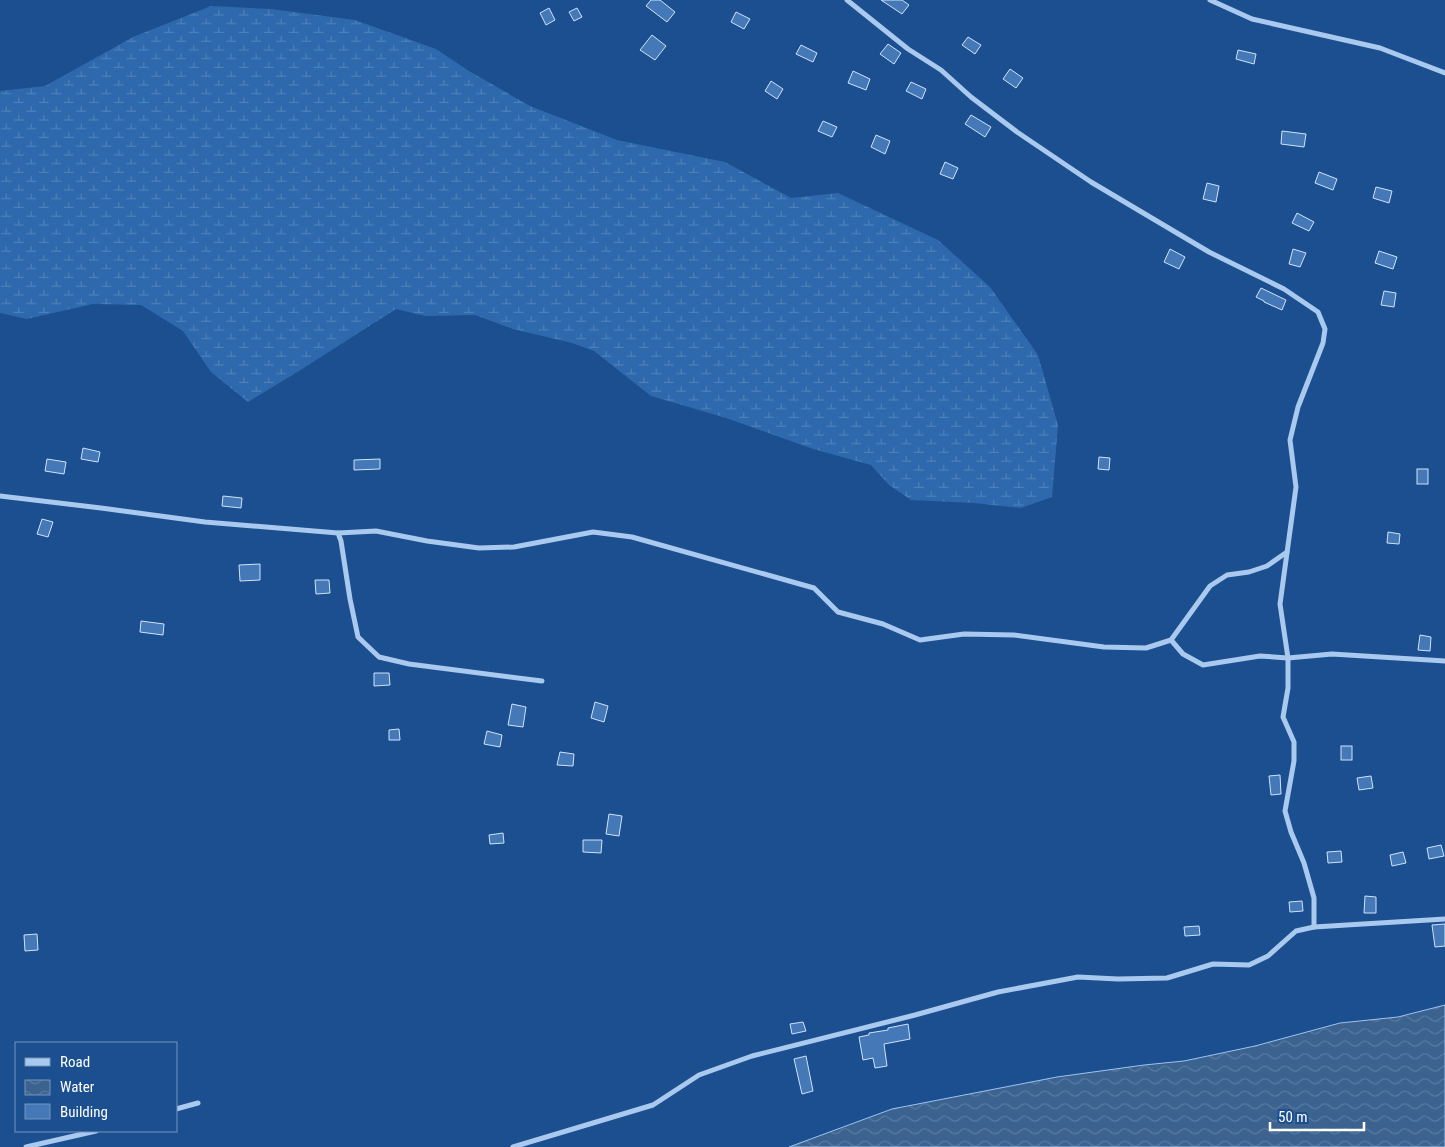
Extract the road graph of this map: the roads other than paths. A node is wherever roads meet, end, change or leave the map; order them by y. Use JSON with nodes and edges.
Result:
{"nodes":[{"id":1,"x":847,"y":0,"type":"edge"},
{"id":2,"x":1210,"y":0,"type":"edge"},
{"id":3,"x":1445,"y":73,"type":"edge"},
{"id":4,"x":0,"y":496,"type":"edge"},
{"id":5,"x":338,"y":533,"type":"junction"},
{"id":6,"x":1287,"y":552,"type":"junction"},
{"id":7,"x":1171,"y":640,"type":"junction"},
{"id":8,"x":1288,"y":658,"type":"junction"},
{"id":9,"x":1445,"y":661,"type":"edge"},
{"id":10,"x":542,"y":681,"type":"dead end"},
{"id":11,"x":1445,"y":919,"type":"edge"},
{"id":12,"x":1314,"y":927,"type":"junction"},
{"id":13,"x":198,"y":1104,"type":"dead end"},
{"id":14,"x":178,"y":1109,"type":"edge"},
{"id":15,"x":92,"y":1132,"type":"edge"},
{"id":16,"x":26,"y":1147,"type":"edge"},
{"id":17,"x":513,"y":1147,"type":"edge"}],
"edges":[{"from":1,"to":6,"type":"street"},
{"from":2,"to":3,"type":"street"},
{"from":4,"to":5,"type":"street"},
{"from":5,"to":7,"type":"street"},
{"from":5,"to":10,"type":"street"},
{"from":6,"to":7,"type":"street"},
{"from":6,"to":8,"type":"street"},
{"from":7,"to":8,"type":"street"},
{"from":8,"to":9,"type":"street"},
{"from":8,"to":12,"type":"street"},
{"from":11,"to":12,"type":"street"},
{"from":12,"to":17,"type":"street"},
{"from":13,"to":14,"type":"street"},
{"from":15,"to":16,"type":"street"}]}
